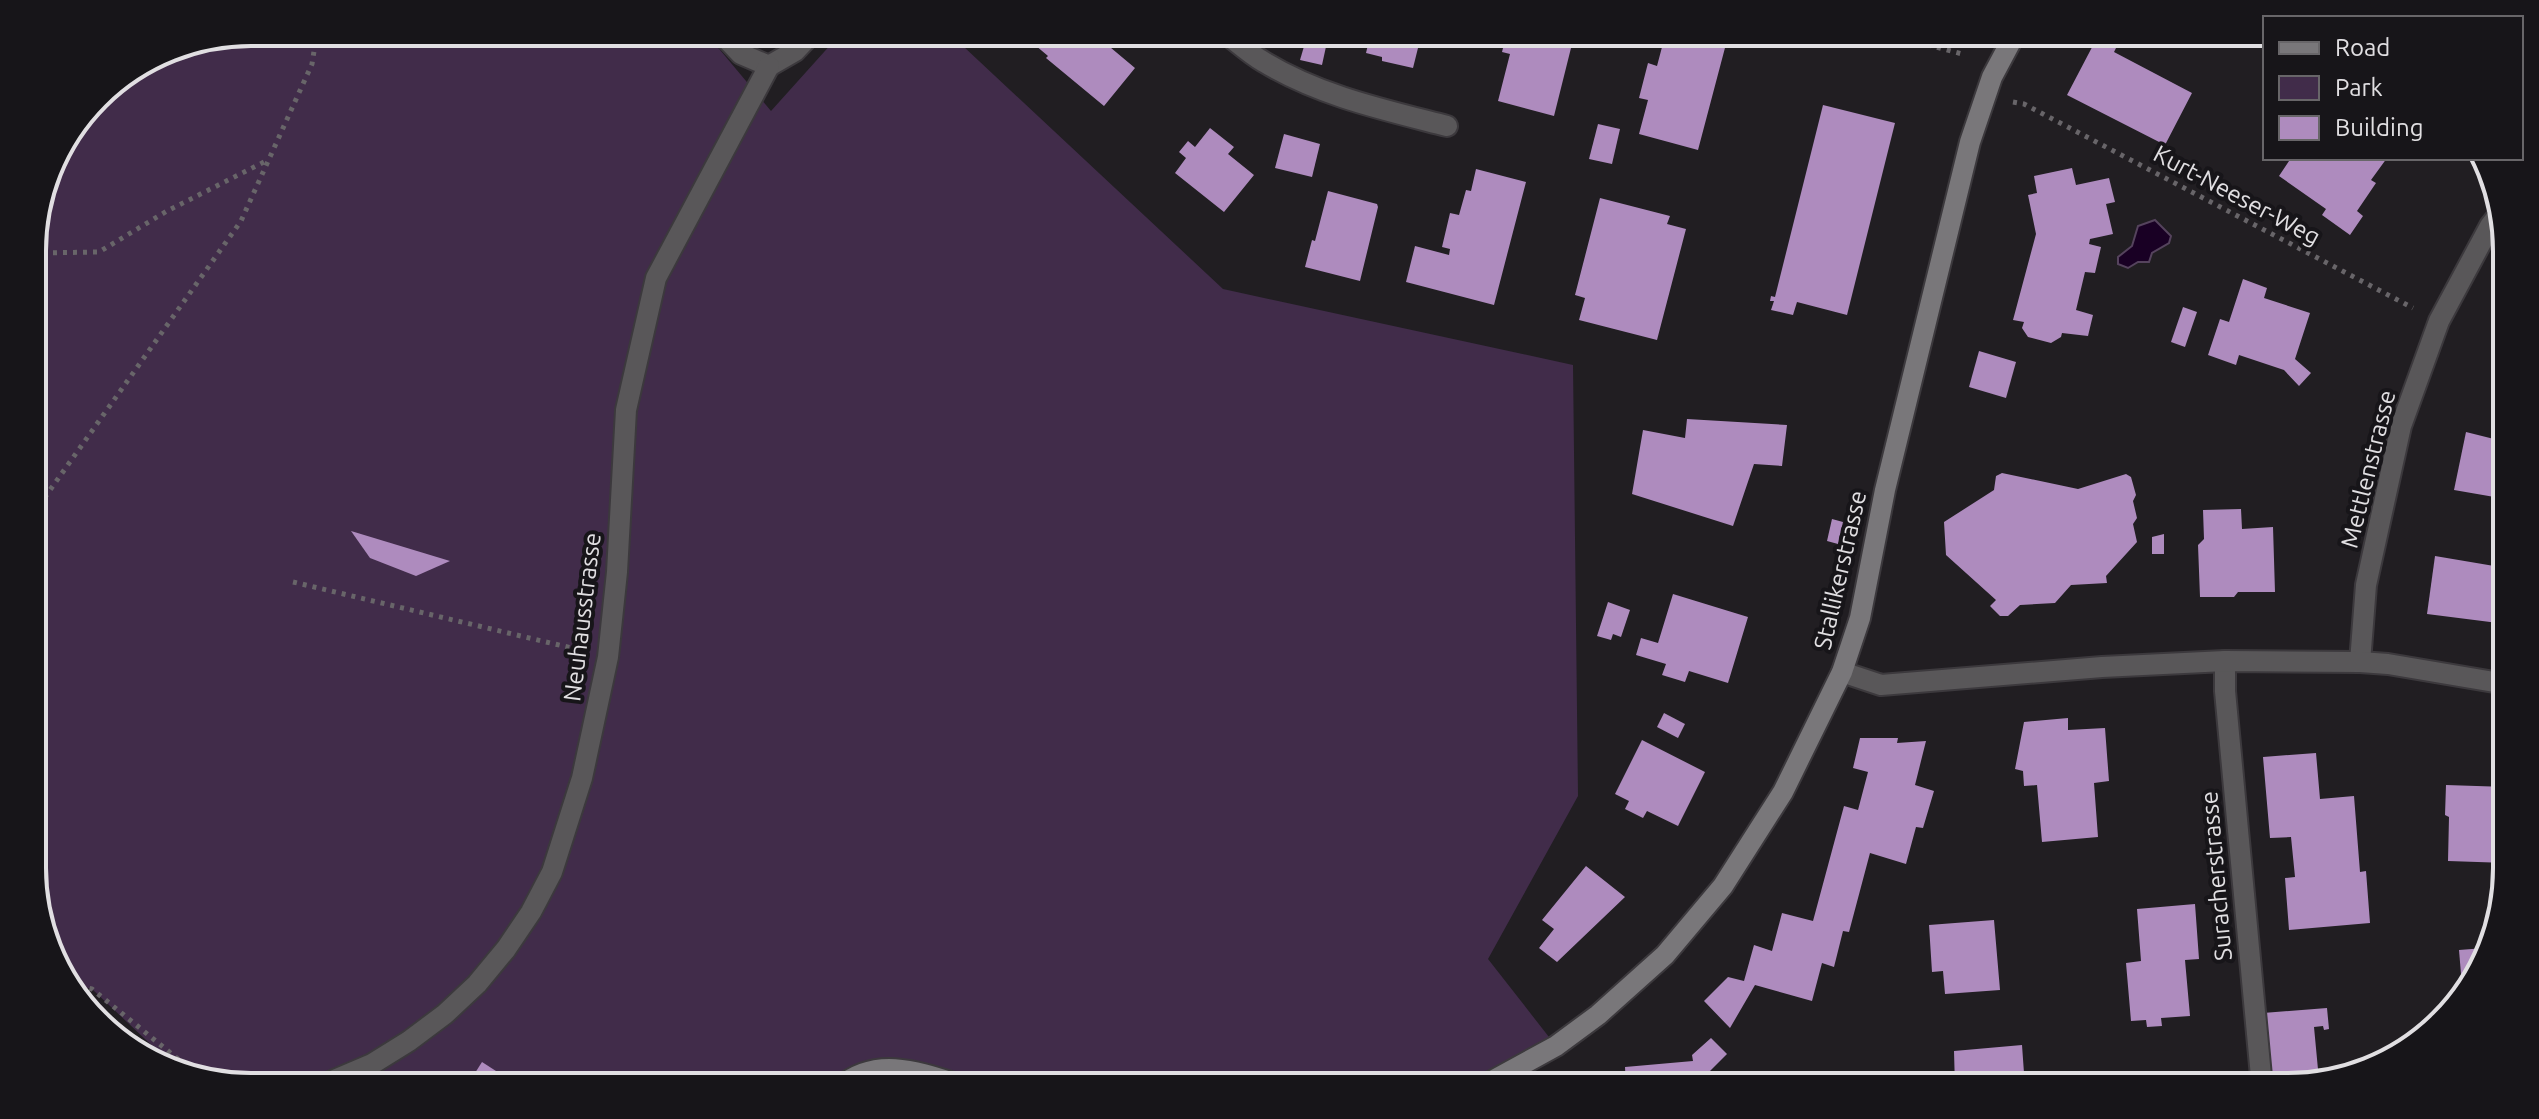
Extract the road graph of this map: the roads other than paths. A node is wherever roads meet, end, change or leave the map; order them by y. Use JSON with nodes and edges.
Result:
{"nodes":[{"id":1,"x":733,"y":46,"type":"edge"},
{"id":2,"x":800,"y":46,"type":"edge"},
{"id":3,"x":1243,"y":46,"type":"edge"},
{"id":4,"x":2009,"y":46,"type":"edge"},
{"id":5,"x":769,"y":66,"type":"junction"},
{"id":6,"x":1447,"y":126,"type":"dead end"},
{"id":7,"x":2491,"y":225,"type":"edge"},
{"id":8,"x":2225,"y":661,"type":"junction"},
{"id":9,"x":2360,"y":662,"type":"junction"},
{"id":10,"x":1842,"y":672,"type":"junction"},
{"id":11,"x":2493,"y":682,"type":"edge"},
{"id":12,"x":351,"y":1073,"type":"edge"},
{"id":13,"x":862,"y":1073,"type":"edge"},
{"id":14,"x":920,"y":1073,"type":"edge"},
{"id":15,"x":1507,"y":1073,"type":"edge"},
{"id":16,"x":2261,"y":1073,"type":"edge"}],
"edges":[{"from":1,"to":5,"type":"street"},
{"from":2,"to":5,"type":"street","name":"Neuhausstrasse"},
{"from":3,"to":6,"type":"street"},
{"from":4,"to":10,"type":"main road","name":"Stallikerstrasse"},
{"from":5,"to":12,"type":"street","name":"Neuhausstrasse"},
{"from":7,"to":9,"type":"street","name":"Mettlenstrasse"},
{"from":8,"to":9,"type":"street"},
{"from":8,"to":10,"type":"street"},
{"from":8,"to":16,"type":"street","name":"Suracherstrasse"},
{"from":9,"to":11,"type":"street"},
{"from":10,"to":15,"type":"main road","name":"Stallikerstrasse"},
{"from":13,"to":14,"type":"main road"}]}
